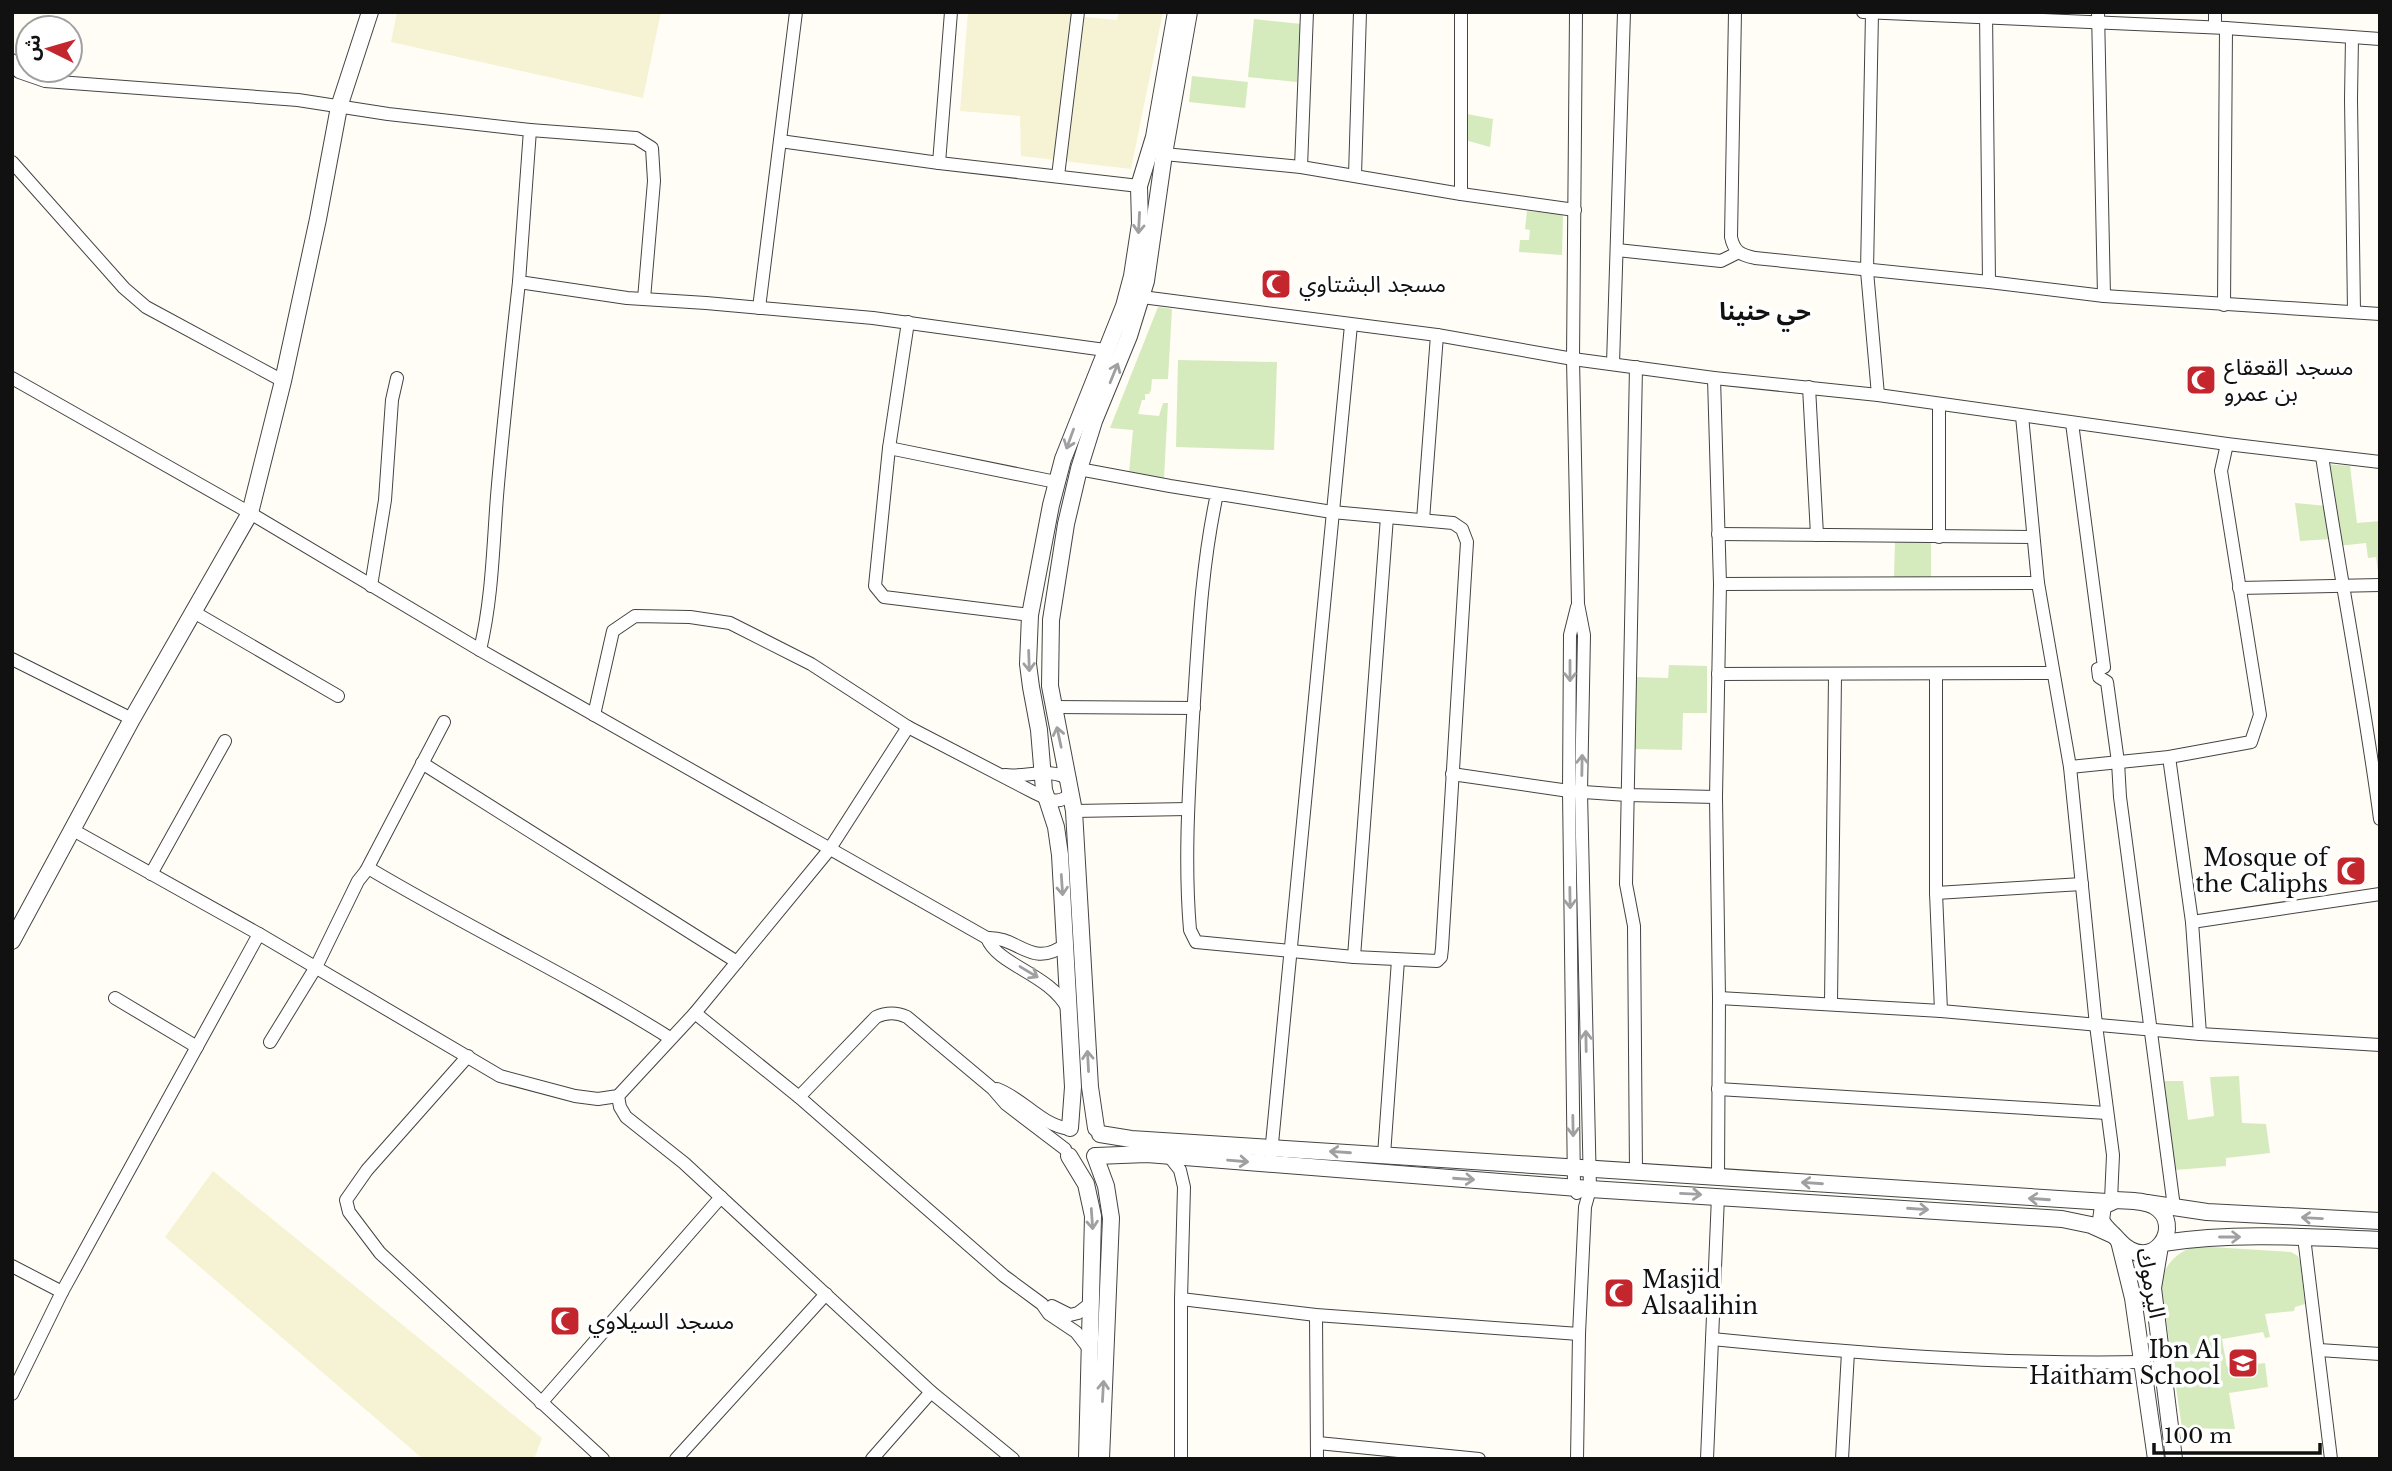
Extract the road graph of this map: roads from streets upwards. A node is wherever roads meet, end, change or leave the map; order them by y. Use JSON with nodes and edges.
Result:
{"nodes":[{"id":1,"x":370,"y":12,"type":"edge"},
{"id":2,"x":796,"y":12,"type":"edge"},
{"id":3,"x":951,"y":12,"type":"edge"},
{"id":4,"x":1078,"y":12,"type":"edge"},
{"id":5,"x":1176,"y":12,"type":"edge"},
{"id":6,"x":1189,"y":12,"type":"edge"},
{"id":7,"x":1307,"y":12,"type":"edge"},
{"id":8,"x":1360,"y":12,"type":"edge"},
{"id":9,"x":1461,"y":12,"type":"edge"},
{"id":10,"x":1576,"y":12,"type":"edge"},
{"id":11,"x":1624,"y":12,"type":"edge"},
{"id":12,"x":1735,"y":12,"type":"edge"},
{"id":13,"x":1863,"y":12,"type":"edge"},
{"id":14,"x":2215,"y":12,"type":"edge"},
{"id":15,"x":1872,"y":13,"type":"edge"},
{"id":16,"x":1986,"y":15,"type":"edge"},
{"id":17,"x":2098,"y":17,"type":"edge"},
{"id":18,"x":2220,"y":28,"type":"junction"},
{"id":19,"x":2353,"y":37,"type":"junction"},
{"id":20,"x":2380,"y":39,"type":"edge"},
{"id":21,"x":12,"y":60,"type":"edge"},
{"id":22,"x":339,"y":107,"type":"junction"},
{"id":23,"x":530,"y":130,"type":"junction"},
{"id":24,"x":780,"y":141,"type":"junction"},
{"id":25,"x":1164,"y":154,"type":"junction"},
{"id":26,"x":12,"y":162,"type":"edge"},
{"id":27,"x":939,"y":163,"type":"junction"},
{"id":28,"x":1301,"y":167,"type":"junction"},
{"id":29,"x":1355,"y":175,"type":"junction"},
{"id":30,"x":1058,"y":176,"type":"junction"},
{"id":31,"x":1140,"y":185,"type":"junction"},
{"id":32,"x":1159,"y":188,"type":"junction"},
{"id":33,"x":1461,"y":194,"type":"junction"},
{"id":34,"x":1575,"y":210,"type":"junction"},
{"id":35,"x":1618,"y":250,"type":"junction"},
{"id":36,"x":1737,"y":253,"type":"junction"},
{"id":37,"x":1867,"y":271,"type":"junction"},
{"id":38,"x":519,"y":282,"type":"junction"},
{"id":39,"x":1989,"y":282,"type":"junction"},
{"id":40,"x":2104,"y":296,"type":"junction"},
{"id":41,"x":1142,"y":297,"type":"junction"},
{"id":42,"x":644,"y":299,"type":"junction"},
{"id":43,"x":2224,"y":305,"type":"junction"},
{"id":44,"x":759,"y":308,"type":"junction"},
{"id":45,"x":2354,"y":311,"type":"junction"},
{"id":46,"x":2380,"y":314,"type":"edge"},
{"id":47,"x":908,"y":322,"type":"junction"},
{"id":48,"x":1351,"y":325,"type":"junction"},
{"id":49,"x":1437,"y":335,"type":"junction"},
{"id":50,"x":1105,"y":350,"type":"junction"},
{"id":51,"x":1573,"y":359,"type":"junction"},
{"id":52,"x":1613,"y":364,"type":"junction"},
{"id":53,"x":1636,"y":367,"type":"junction"},
{"id":54,"x":12,"y":378,"type":"edge"},
{"id":55,"x":397,"y":378,"type":"dead end"},
{"id":56,"x":1714,"y":378,"type":"junction"},
{"id":57,"x":283,"y":381,"type":"junction"},
{"id":58,"x":1809,"y":387,"type":"junction"},
{"id":59,"x":1878,"y":395,"type":"junction"},
{"id":60,"x":1939,"y":404,"type":"junction"},
{"id":61,"x":2022,"y":416,"type":"junction"},
{"id":62,"x":2072,"y":423,"type":"junction"},
{"id":63,"x":2227,"y":444,"type":"junction"},
{"id":64,"x":889,"y":448,"type":"junction"},
{"id":65,"x":2322,"y":456,"type":"junction"},
{"id":66,"x":2380,"y":462,"type":"edge"},
{"id":67,"x":1079,"y":469,"type":"junction"},
{"id":68,"x":1056,"y":482,"type":"junction"},
{"id":69,"x":1217,"y":494,"type":"junction"},
{"id":70,"x":1332,"y":512,"type":"junction"},
{"id":71,"x":250,"y":513,"type":"junction"},
{"id":72,"x":1387,"y":516,"type":"junction"},
{"id":73,"x":1423,"y":520,"type":"junction"},
{"id":74,"x":1718,"y":534,"type":"junction"},
{"id":75,"x":1817,"y":535,"type":"junction"},
{"id":76,"x":1939,"y":537,"type":"junction"},
{"id":77,"x":2032,"y":537,"type":"junction"},
{"id":78,"x":2038,"y":583,"type":"junction"},
{"id":79,"x":1720,"y":584,"type":"junction"},
{"id":80,"x":2380,"y":585,"type":"edge"},
{"id":81,"x":370,"y":586,"type":"junction"},
{"id":82,"x":2341,"y":586,"type":"junction"},
{"id":83,"x":2239,"y":588,"type":"junction"},
{"id":84,"x":192,"y":611,"type":"junction"},
{"id":85,"x":1030,"y":615,"type":"junction"},
{"id":86,"x":480,"y":650,"type":"junction"},
{"id":87,"x":12,"y":659,"type":"edge"},
{"id":88,"x":2052,"y":673,"type":"junction"},
{"id":89,"x":1718,"y":674,"type":"junction"},
{"id":90,"x":1936,"y":674,"type":"junction"},
{"id":91,"x":1835,"y":676,"type":"junction"},
{"id":92,"x":338,"y":696,"type":"dead end"},
{"id":93,"x":1054,"y":708,"type":"junction"},
{"id":94,"x":1194,"y":708,"type":"junction"},
{"id":95,"x":594,"y":715,"type":"junction"},
{"id":96,"x":132,"y":719,"type":"junction"},
{"id":97,"x":444,"y":722,"type":"dead end"},
{"id":98,"x":908,"y":727,"type":"junction"},
{"id":99,"x":225,"y":741,"type":"dead end"},
{"id":100,"x":2169,"y":757,"type":"junction"},
{"id":101,"x":2118,"y":762,"type":"junction"},
{"id":102,"x":422,"y":763,"type":"junction"},
{"id":103,"x":2070,"y":767,"type":"junction"},
{"id":104,"x":1043,"y":773,"type":"junction"},
{"id":105,"x":1001,"y":774,"type":"junction"},
{"id":106,"x":1452,"y":774,"type":"junction"},
{"id":107,"x":1071,"y":786,"type":"junction"},
{"id":108,"x":1575,"y":791,"type":"junction"},
{"id":109,"x":1628,"y":795,"type":"junction"},
{"id":110,"x":1716,"y":797,"type":"junction"},
{"id":111,"x":1047,"y":799,"type":"junction"},
{"id":112,"x":1188,"y":808,"type":"junction"},
{"id":113,"x":1074,"y":811,"type":"junction"},
{"id":114,"x":2380,"y":819,"type":"edge"},
{"id":115,"x":73,"y":830,"type":"junction"},
{"id":116,"x":829,"y":850,"type":"junction"},
{"id":117,"x":366,"y":871,"type":"junction"},
{"id":118,"x":151,"y":874,"type":"junction"},
{"id":119,"x":2081,"y":884,"type":"junction"},
{"id":120,"x":1936,"y":893,"type":"junction"},
{"id":121,"x":2380,"y":894,"type":"edge"},
{"id":122,"x":2192,"y":922,"type":"junction"},
{"id":123,"x":259,"y":934,"type":"junction"},
{"id":124,"x":987,"y":938,"type":"junction"},
{"id":125,"x":12,"y":941,"type":"edge"},
{"id":126,"x":1066,"y":944,"type":"junction"},
{"id":127,"x":1289,"y":951,"type":"junction"},
{"id":128,"x":1354,"y":957,"type":"junction"},
{"id":129,"x":1398,"y":960,"type":"junction"},
{"id":130,"x":737,"y":962,"type":"junction"},
{"id":131,"x":316,"y":967,"type":"junction"},
{"id":132,"x":115,"y":998,"type":"dead end"},
{"id":133,"x":1719,"y":998,"type":"junction"},
{"id":134,"x":1831,"y":1003,"type":"junction"},
{"id":135,"x":1068,"y":1009,"type":"junction"},
{"id":136,"x":1941,"y":1011,"type":"junction"},
{"id":137,"x":695,"y":1013,"type":"junction"},
{"id":138,"x":2096,"y":1025,"type":"junction"},
{"id":139,"x":2152,"y":1030,"type":"junction"},
{"id":140,"x":2200,"y":1034,"type":"junction"},
{"id":141,"x":670,"y":1038,"type":"junction"},
{"id":142,"x":270,"y":1042,"type":"dead end"},
{"id":143,"x":2380,"y":1045,"type":"edge"},
{"id":144,"x":197,"y":1047,"type":"junction"},
{"id":145,"x":468,"y":1056,"type":"junction"},
{"id":146,"x":993,"y":1089,"type":"junction"},
{"id":147,"x":1718,"y":1089,"type":"junction"},
{"id":148,"x":618,"y":1096,"type":"junction"},
{"id":149,"x":799,"y":1097,"type":"junction"},
{"id":150,"x":2108,"y":1113,"type":"junction"},
{"id":151,"x":1069,"y":1128,"type":"junction"},
{"id":152,"x":1098,"y":1131,"type":"junction"},
{"id":153,"x":1271,"y":1147,"type":"junction"},
{"id":154,"x":1170,"y":1148,"type":"junction"},
{"id":155,"x":1203,"y":1151,"type":"junction"},
{"id":156,"x":1067,"y":1152,"type":"junction"},
{"id":157,"x":1384,"y":1155,"type":"junction"},
{"id":158,"x":1096,"y":1156,"type":"junction"},
{"id":159,"x":1270,"y":1164,"type":"junction"},
{"id":160,"x":1581,"y":1169,"type":"junction"},
{"id":161,"x":1636,"y":1172,"type":"junction"},
{"id":162,"x":2114,"y":1175,"type":"junction"},
{"id":163,"x":1718,"y":1177,"type":"junction"},
{"id":164,"x":1184,"y":1187,"type":"junction"},
{"id":165,"x":1582,"y":1188,"type":"junction"},
{"id":166,"x":1718,"y":1196,"type":"junction"},
{"id":167,"x":721,"y":1197,"type":"junction"},
{"id":168,"x":2109,"y":1201,"type":"junction"},
{"id":169,"x":2140,"y":1202,"type":"junction"},
{"id":170,"x":2174,"y":1207,"type":"junction"},
{"id":171,"x":2380,"y":1221,"type":"edge"},
{"id":172,"x":2304,"y":1237,"type":"junction"},
{"id":173,"x":2116,"y":1238,"type":"junction"},
{"id":174,"x":2380,"y":1240,"type":"edge"},
{"id":175,"x":2161,"y":1245,"type":"junction"},
{"id":176,"x":12,"y":1266,"type":"edge"},
{"id":177,"x":62,"y":1292,"type":"junction"},
{"id":178,"x":826,"y":1294,"type":"junction"},
{"id":179,"x":1181,"y":1299,"type":"junction"},
{"id":180,"x":1042,"y":1304,"type":"junction"},
{"id":181,"x":1091,"y":1304,"type":"junction"},
{"id":182,"x":1316,"y":1315,"type":"junction"},
{"id":183,"x":1579,"y":1334,"type":"junction"},
{"id":184,"x":1712,"y":1339,"type":"junction"},
{"id":185,"x":1090,"y":1350,"type":"junction"},
{"id":186,"x":2319,"y":1350,"type":"junction"},
{"id":187,"x":1848,"y":1352,"type":"junction"},
{"id":188,"x":2380,"y":1354,"type":"edge"},
{"id":189,"x":2143,"y":1362,"type":"junction"},
{"id":190,"x":931,"y":1392,"type":"junction"},
{"id":191,"x":12,"y":1394,"type":"edge"},
{"id":192,"x":541,"y":1403,"type":"junction"},
{"id":193,"x":1318,"y":1443,"type":"junction"},
{"id":194,"x":603,"y":1459,"type":"edge"},
{"id":195,"x":676,"y":1459,"type":"edge"},
{"id":196,"x":872,"y":1459,"type":"edge"},
{"id":197,"x":1013,"y":1459,"type":"edge"},
{"id":198,"x":1087,"y":1459,"type":"edge"},
{"id":199,"x":1101,"y":1459,"type":"edge"},
{"id":200,"x":1181,"y":1459,"type":"edge"},
{"id":201,"x":1317,"y":1459,"type":"edge"},
{"id":202,"x":1479,"y":1459,"type":"edge"},
{"id":203,"x":1577,"y":1459,"type":"edge"},
{"id":204,"x":1707,"y":1459,"type":"edge"},
{"id":205,"x":1842,"y":1459,"type":"edge"},
{"id":206,"x":2156,"y":1459,"type":"edge"},
{"id":207,"x":2174,"y":1459,"type":"edge"},
{"id":208,"x":2331,"y":1459,"type":"edge"}],
"edges":[{"from":1,"to":22,"type":"street"},
{"from":2,"to":24,"type":"street"},
{"from":3,"to":27,"type":"street"},
{"from":4,"to":30,"type":"street"},
{"from":5,"to":31,"type":"street"},
{"from":6,"to":25,"type":"street"},
{"from":7,"to":28,"type":"street"},
{"from":8,"to":29,"type":"street"},
{"from":9,"to":33,"type":"street"},
{"from":10,"to":34,"type":"street"},
{"from":11,"to":35,"type":"street"},
{"from":12,"to":36,"type":"street"},
{"from":13,"to":15,"type":"street"},
{"from":14,"to":18,"type":"street"},
{"from":15,"to":16,"type":"street"},
{"from":15,"to":37,"type":"street"},
{"from":16,"to":17,"type":"street"},
{"from":16,"to":39,"type":"street"},
{"from":17,"to":18,"type":"street"},
{"from":17,"to":40,"type":"street"},
{"from":18,"to":19,"type":"street"},
{"from":18,"to":43,"type":"street"},
{"from":19,"to":20,"type":"street"},
{"from":19,"to":45,"type":"street"},
{"from":21,"to":22,"type":"street"},
{"from":22,"to":23,"type":"street"},
{"from":22,"to":57,"type":"street"},
{"from":23,"to":38,"type":"street"},
{"from":23,"to":42,"type":"street"},
{"from":24,"to":27,"type":"street"},
{"from":24,"to":44,"type":"street"},
{"from":25,"to":28,"type":"street"},
{"from":25,"to":32,"type":"street"},
{"from":26,"to":57,"type":"street"},
{"from":27,"to":30,"type":"street"},
{"from":28,"to":29,"type":"street"},
{"from":29,"to":33,"type":"street"},
{"from":30,"to":31,"type":"street"},
{"from":31,"to":32,"type":"street"},
{"from":31,"to":50,"type":"street","one_way":true},
{"from":32,"to":41,"type":"street"},
{"from":33,"to":34,"type":"street"},
{"from":34,"to":51,"type":"street"},
{"from":35,"to":36,"type":"street"},
{"from":35,"to":52,"type":"street"},
{"from":36,"to":37,"type":"street"},
{"from":37,"to":39,"type":"street"},
{"from":37,"to":59,"type":"street"},
{"from":38,"to":42,"type":"street"},
{"from":38,"to":86,"type":"street"},
{"from":39,"to":40,"type":"street"},
{"from":40,"to":43,"type":"street"},
{"from":41,"to":48,"type":"street"},
{"from":67,"to":41,"type":"street","one_way":true},
{"from":42,"to":44,"type":"street"},
{"from":43,"to":45,"type":"street"},
{"from":44,"to":47,"type":"street"},
{"from":45,"to":46,"type":"street"},
{"from":47,"to":50,"type":"street"},
{"from":47,"to":64,"type":"street"},
{"from":48,"to":49,"type":"street"},
{"from":48,"to":70,"type":"street"},
{"from":49,"to":51,"type":"street"},
{"from":49,"to":73,"type":"street"},
{"from":50,"to":68,"type":"street","one_way":true},
{"from":51,"to":52,"type":"street"},
{"from":51,"to":108,"type":"street"},
{"from":52,"to":53,"type":"street"},
{"from":53,"to":56,"type":"street"},
{"from":53,"to":109,"type":"street"},
{"from":54,"to":71,"type":"street"},
{"from":55,"to":81,"type":"street"},
{"from":56,"to":58,"type":"street"},
{"from":56,"to":74,"type":"street"},
{"from":57,"to":71,"type":"street"},
{"from":58,"to":59,"type":"street"},
{"from":58,"to":75,"type":"street"},
{"from":59,"to":60,"type":"street"},
{"from":60,"to":61,"type":"street"},
{"from":60,"to":76,"type":"street"},
{"from":61,"to":62,"type":"street"},
{"from":61,"to":77,"type":"street"},
{"from":62,"to":63,"type":"street"},
{"from":62,"to":101,"type":"street"},
{"from":63,"to":65,"type":"street"},
{"from":63,"to":83,"type":"street"},
{"from":64,"to":68,"type":"street"},
{"from":64,"to":85,"type":"street"},
{"from":65,"to":66,"type":"street"},
{"from":65,"to":82,"type":"street"},
{"from":67,"to":69,"type":"street"},
{"from":67,"to":93,"type":"street"},
{"from":68,"to":85,"type":"street"},
{"from":69,"to":70,"type":"street"},
{"from":69,"to":94,"type":"street"},
{"from":70,"to":72,"type":"street"},
{"from":70,"to":127,"type":"street"},
{"from":71,"to":81,"type":"street"},
{"from":71,"to":84,"type":"street"},
{"from":72,"to":73,"type":"street"},
{"from":72,"to":128,"type":"street"},
{"from":73,"to":106,"type":"street"},
{"from":74,"to":75,"type":"street"},
{"from":74,"to":79,"type":"street"},
{"from":75,"to":76,"type":"street"},
{"from":76,"to":77,"type":"street"},
{"from":77,"to":78,"type":"street"},
{"from":78,"to":79,"type":"street"},
{"from":78,"to":88,"type":"street"},
{"from":79,"to":89,"type":"street"},
{"from":80,"to":82,"type":"street"},
{"from":81,"to":86,"type":"street"},
{"from":82,"to":83,"type":"street"},
{"from":82,"to":114,"type":"street"},
{"from":83,"to":100,"type":"street"},
{"from":84,"to":92,"type":"street"},
{"from":84,"to":96,"type":"street"},
{"from":85,"to":104,"type":"street","one_way":true},
{"from":86,"to":95,"type":"street"},
{"from":87,"to":96,"type":"street"},
{"from":88,"to":90,"type":"street"},
{"from":88,"to":103,"type":"street"},
{"from":89,"to":91,"type":"street"},
{"from":89,"to":110,"type":"street"},
{"from":90,"to":91,"type":"street"},
{"from":90,"to":120,"type":"street"},
{"from":91,"to":134,"type":"street"},
{"from":93,"to":94,"type":"street"},
{"from":107,"to":93,"type":"street","one_way":true},
{"from":94,"to":112,"type":"street"},
{"from":95,"to":98,"type":"street"},
{"from":95,"to":116,"type":"street"},
{"from":96,"to":115,"type":"street"},
{"from":97,"to":102,"type":"street"},
{"from":98,"to":105,"type":"street"},
{"from":98,"to":116,"type":"street"},
{"from":99,"to":118,"type":"street"},
{"from":100,"to":101,"type":"street"},
{"from":100,"to":122,"type":"street"},
{"from":101,"to":103,"type":"street"},
{"from":101,"to":139,"type":"street"},
{"from":102,"to":117,"type":"street"},
{"from":102,"to":130,"type":"street"},
{"from":103,"to":119,"type":"street"},
{"from":104,"to":105,"type":"street"},
{"from":104,"to":107,"type":"street"},
{"from":104,"to":111,"type":"street"},
{"from":105,"to":111,"type":"street"},
{"from":106,"to":108,"type":"street"},
{"from":106,"to":129,"type":"street"},
{"from":107,"to":111,"type":"street"},
{"from":107,"to":113,"type":"street"},
{"from":108,"to":109,"type":"street"},
{"from":108,"to":160,"type":"street"},
{"from":109,"to":110,"type":"street"},
{"from":109,"to":161,"type":"street"},
{"from":110,"to":133,"type":"street"},
{"from":111,"to":126,"type":"street","one_way":true},
{"from":112,"to":113,"type":"street"},
{"from":112,"to":127,"type":"street"},
{"from":152,"to":113,"type":"street","one_way":true},
{"from":115,"to":118,"type":"street"},
{"from":115,"to":125,"type":"street"},
{"from":116,"to":124,"type":"street"},
{"from":116,"to":130,"type":"street"},
{"from":117,"to":131,"type":"street"},
{"from":117,"to":141,"type":"street"},
{"from":118,"to":123,"type":"street"},
{"from":119,"to":120,"type":"street"},
{"from":119,"to":138,"type":"street"},
{"from":120,"to":136,"type":"street"},
{"from":121,"to":122,"type":"street"},
{"from":122,"to":140,"type":"street"},
{"from":123,"to":131,"type":"street"},
{"from":123,"to":144,"type":"street"},
{"from":124,"to":126,"type":"street"},
{"from":124,"to":135,"type":"street","one_way":true},
{"from":126,"to":135,"type":"street"},
{"from":127,"to":128,"type":"street"},
{"from":127,"to":153,"type":"street"},
{"from":128,"to":129,"type":"street"},
{"from":129,"to":157,"type":"street"},
{"from":130,"to":137,"type":"street"},
{"from":131,"to":142,"type":"street"},
{"from":131,"to":145,"type":"street"},
{"from":132,"to":144,"type":"street"},
{"from":133,"to":134,"type":"street"},
{"from":133,"to":147,"type":"street"},
{"from":134,"to":136,"type":"street"},
{"from":135,"to":151,"type":"street"},
{"from":136,"to":138,"type":"street"},
{"from":137,"to":141,"type":"street"},
{"from":137,"to":149,"type":"street"},
{"from":138,"to":139,"type":"street"},
{"from":138,"to":150,"type":"street"},
{"from":139,"to":140,"type":"street"},
{"from":139,"to":170,"type":"street"},
{"from":140,"to":143,"type":"street"},
{"from":141,"to":148,"type":"street"},
{"from":144,"to":177,"type":"street"},
{"from":145,"to":148,"type":"street"},
{"from":145,"to":192,"type":"street"},
{"from":146,"to":149,"type":"street"},
{"from":146,"to":151,"type":"street"},
{"from":146,"to":156,"type":"street"},
{"from":147,"to":150,"type":"street"},
{"from":147,"to":163,"type":"street"},
{"from":148,"to":167,"type":"street"},
{"from":149,"to":180,"type":"street"},
{"from":150,"to":162,"type":"street"},
{"from":151,"to":152,"type":"street"},
{"from":151,"to":156,"type":"street"},
{"from":152,"to":154,"type":"street"},
{"from":152,"to":158,"type":"street"},
{"from":153,"to":155,"type":"street"},
{"from":157,"to":153,"type":"street","one_way":true},
{"from":153,"to":159,"type":"street"},
{"from":154,"to":155,"type":"street"},
{"from":154,"to":158,"type":"street"},
{"from":154,"to":164,"type":"street"},
{"from":155,"to":159,"type":"street","one_way":true},
{"from":155,"to":164,"type":"street"},
{"from":156,"to":158,"type":"street"},
{"from":156,"to":181,"type":"street","one_way":true},
{"from":157,"to":160,"type":"street"},
{"from":199,"to":158,"type":"street","one_way":true},
{"from":159,"to":165,"type":"street","one_way":true},
{"from":160,"to":161,"type":"street"},
{"from":160,"to":165,"type":"street"},
{"from":161,"to":163,"type":"street"},
{"from":162,"to":168,"type":"street"},
{"from":162,"to":169,"type":"street"},
{"from":168,"to":163,"type":"street","one_way":true},
{"from":164,"to":179,"type":"street"},
{"from":165,"to":166,"type":"street","one_way":true},
{"from":165,"to":183,"type":"street"},
{"from":166,"to":173,"type":"street","one_way":true},
{"from":166,"to":184,"type":"street"},
{"from":167,"to":178,"type":"street"},
{"from":167,"to":192,"type":"street"},
{"from":168,"to":169,"type":"street"},
{"from":168,"to":173,"type":"street"},
{"from":169,"to":170,"type":"street"},
{"from":169,"to":175,"type":"street"},
{"from":171,"to":170,"type":"street","one_way":true},
{"from":172,"to":174,"type":"street"},
{"from":175,"to":172,"type":"street","one_way":true},
{"from":172,"to":186,"type":"street"},
{"from":173,"to":175,"type":"street"},
{"from":173,"to":189,"type":"street","name":"اليرموك"},
{"from":175,"to":207,"type":"street"},
{"from":176,"to":177,"type":"street"},
{"from":177,"to":191,"type":"street"},
{"from":178,"to":190,"type":"street"},
{"from":178,"to":195,"type":"street"},
{"from":179,"to":182,"type":"street"},
{"from":179,"to":200,"type":"street"},
{"from":180,"to":181,"type":"street"},
{"from":180,"to":185,"type":"street"},
{"from":181,"to":185,"type":"street"},
{"from":182,"to":183,"type":"street"},
{"from":182,"to":193,"type":"street"},
{"from":183,"to":203,"type":"street"},
{"from":184,"to":187,"type":"street"},
{"from":184,"to":204,"type":"street"},
{"from":185,"to":198,"type":"street"},
{"from":186,"to":188,"type":"street"},
{"from":186,"to":208,"type":"street"},
{"from":187,"to":189,"type":"street"},
{"from":187,"to":205,"type":"street"},
{"from":189,"to":206,"type":"street","name":"اليرموك"},
{"from":190,"to":196,"type":"street"},
{"from":190,"to":197,"type":"street"},
{"from":192,"to":194,"type":"street"},
{"from":193,"to":201,"type":"street"},
{"from":193,"to":202,"type":"street"}]}
